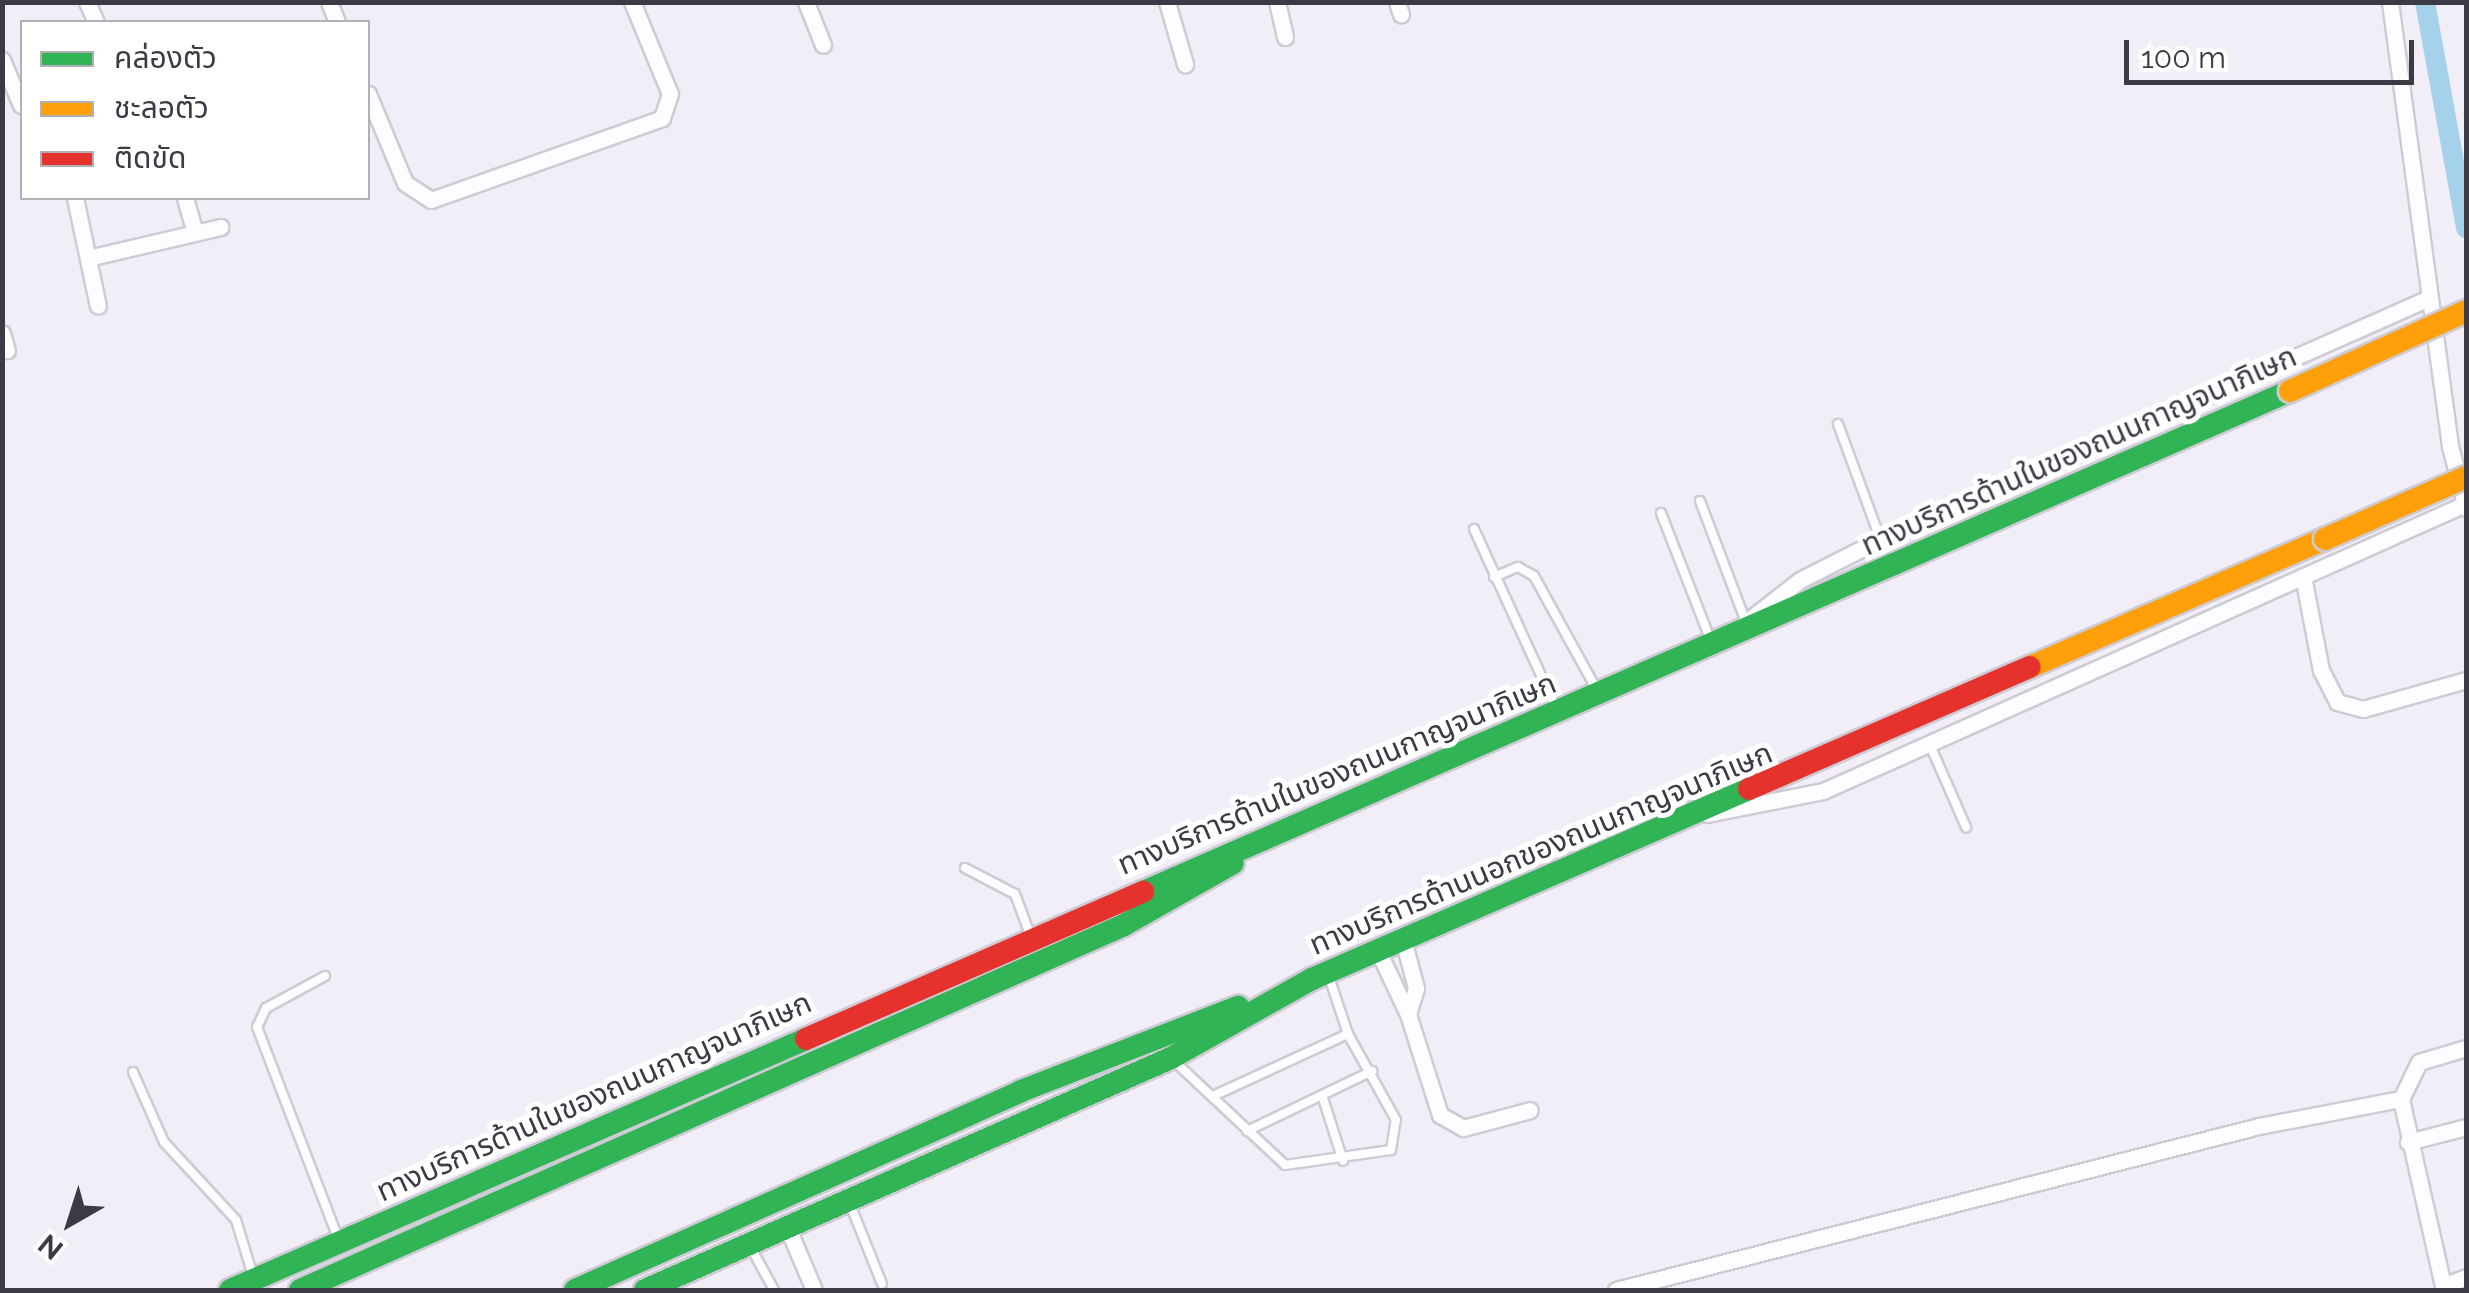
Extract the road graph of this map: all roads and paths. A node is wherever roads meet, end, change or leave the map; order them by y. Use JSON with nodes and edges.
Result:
{"nodes":[{"id":1,"x":632,"y":2,"type":"edge"},
{"id":2,"x":806,"y":2,"type":"edge"},
{"id":3,"x":1168,"y":2,"type":"edge"},
{"id":4,"x":1277,"y":2,"type":"edge"},
{"id":5,"x":2390,"y":2,"type":"edge"},
{"id":6,"x":1285,"y":37,"type":"dead end"},
{"id":7,"x":823,"y":46,"type":"dead end"},
{"id":8,"x":2,"y":60,"type":"edge"},
{"id":9,"x":1185,"y":64,"type":"dead end"},
{"id":10,"x":370,"y":99,"type":"edge"},
{"id":11,"x":20,"y":100,"type":"edge"},
{"id":12,"x":76,"y":200,"type":"edge"},
{"id":13,"x":186,"y":200,"type":"edge"},
{"id":14,"x":220,"y":228,"type":"dead end"},
{"id":15,"x":195,"y":233,"type":"junction"},
{"id":16,"x":88,"y":258,"type":"junction"},
{"id":17,"x":2429,"y":298,"type":"junction"},
{"id":18,"x":98,"y":306,"type":"dead end"},
{"id":19,"x":2466,"y":312,"type":"edge"},
{"id":20,"x":1838,"y":424,"type":"dead end"},
{"id":21,"x":2466,"y":476,"type":"edge"},
{"id":22,"x":1700,"y":502,"type":"dead end"},
{"id":23,"x":2466,"y":506,"type":"edge"},
{"id":24,"x":1662,"y":513,"type":"dead end"},
{"id":25,"x":1474,"y":529,"type":"dead end"},
{"id":26,"x":1880,"y":541,"type":"junction"},
{"id":27,"x":2304,"y":576,"type":"junction"},
{"id":28,"x":1494,"y":577,"type":"junction"},
{"id":29,"x":1746,"y":622,"type":"junction"},
{"id":30,"x":1718,"y":644,"type":"junction"},
{"id":31,"x":2466,"y":680,"type":"edge"},
{"id":32,"x":1599,"y":694,"type":"junction"},
{"id":33,"x":1558,"y":712,"type":"junction"},
{"id":34,"x":1929,"y":744,"type":"junction"},
{"id":35,"x":1701,"y":815,"type":"junction"},
{"id":36,"x":1966,"y":828,"type":"dead end"},
{"id":37,"x":1285,"y":829,"type":"junction"},
{"id":38,"x":965,"y":868,"type":"dead end"},
{"id":39,"x":1031,"y":937,"type":"junction"},
{"id":40,"x":1404,"y":943,"type":"junction"},
{"id":41,"x":1380,"y":952,"type":"junction"},
{"id":42,"x":324,"y":976,"type":"dead end"},
{"id":43,"x":1320,"y":976,"type":"junction"},
{"id":44,"x":1408,"y":1014,"type":"junction"},
{"id":45,"x":1348,"y":1034,"type":"junction"},
{"id":46,"x":2466,"y":1048,"type":"edge"},
{"id":47,"x":1171,"y":1058,"type":"junction"},
{"id":48,"x":1372,"y":1071,"type":"junction"},
{"id":49,"x":133,"y":1072,"type":"dead end"},
{"id":50,"x":1322,"y":1094,"type":"junction"},
{"id":51,"x":1213,"y":1096,"type":"junction"},
{"id":52,"x":2401,"y":1099,"type":"junction"},
{"id":53,"x":1530,"y":1110,"type":"dead end"},
{"id":54,"x":2466,"y":1127,"type":"edge"},
{"id":55,"x":1247,"y":1132,"type":"junction"},
{"id":56,"x":2408,"y":1142,"type":"junction"},
{"id":57,"x":1343,"y":1161,"type":"junction"},
{"id":58,"x":848,"y":1200,"type":"junction"},
{"id":59,"x":787,"y":1226,"type":"junction"},
{"id":60,"x":340,"y":1242,"type":"junction"},
{"id":61,"x":749,"y":1243,"type":"junction"},
{"id":62,"x":2466,"y":1277,"type":"edge"},
{"id":63,"x":254,"y":1280,"type":"junction"},
{"id":64,"x":882,"y":1284,"type":"dead end"},
{"id":65,"x":2443,"y":1288,"type":"edge"},
{"id":66,"x":230,"y":1290,"type":"edge"},
{"id":67,"x":300,"y":1290,"type":"edge"},
{"id":68,"x":575,"y":1290,"type":"edge"},
{"id":69,"x":646,"y":1290,"type":"edge"},
{"id":70,"x":774,"y":1290,"type":"edge"},
{"id":71,"x":814,"y":1290,"type":"edge"},
{"id":72,"x":1616,"y":1290,"type":"edge"}],
"edges":[{"from":1,"to":10,"type":"street"},
{"from":2,"to":7,"type":"street"},
{"from":3,"to":9,"type":"street"},
{"from":4,"to":6,"type":"street"},
{"from":5,"to":17,"type":"street"},
{"from":8,"to":11,"type":"street"},
{"from":12,"to":16,"type":"street"},
{"from":13,"to":15,"type":"street"},
{"from":14,"to":15,"type":"street"},
{"from":15,"to":16,"type":"street"},
{"from":16,"to":18,"type":"street"},
{"from":17,"to":23,"type":"street"},
{"from":17,"to":26,"type":"street"},
{"from":19,"to":30,"type":"main road","name":"ทางบริการด้านในของถนนกาญจนาภิเษก","bridge":true},
{"from":20,"to":26,"type":"lane"},
{"from":21,"to":35,"type":"main road","name":"ทางบริการด้านนอกของถนนกาญจนาภิเษก","bridge":true},
{"from":22,"to":29,"type":"lane"},
{"from":23,"to":27,"type":"street"},
{"from":24,"to":30,"type":"lane"},
{"from":25,"to":28,"type":"lane"},
{"from":26,"to":29,"type":"street"},
{"from":27,"to":31,"type":"street"},
{"from":27,"to":34,"type":"street"},
{"from":28,"to":32,"type":"lane"},
{"from":28,"to":33,"type":"lane"},
{"from":29,"to":30,"type":"street"},
{"from":30,"to":32,"type":"main road","name":"ทางบริการด้านในของถนนกาญจนาภิเษก"},
{"from":32,"to":33,"type":"main road","name":"ทางบริการด้านในของถนนกาญจนาภิเษก"},
{"from":33,"to":37,"type":"main road","name":"ทางบริการด้านในของถนนกาญจนาภิเษก"},
{"from":34,"to":35,"type":"street"},
{"from":34,"to":36,"type":"lane"},
{"from":35,"to":40,"type":"main road","name":"ทางบริการด้านนอกของถนนกาญจนาภิเษก"},
{"from":37,"to":39,"type":"main road","name":"ทางบริการด้านในของถนนกาญจนาภิเษก"},
{"from":37,"to":67,"type":"main road"},
{"from":38,"to":39,"type":"lane"},
{"from":39,"to":60,"type":"main road","name":"ทางบริการด้านในของถนนกาญจนาภิเษก"},
{"from":40,"to":41,"type":"main road","name":"ทางบริการด้านนอกของถนนกาญจนาภิเษก"},
{"from":40,"to":44,"type":"street"},
{"from":41,"to":43,"type":"main road","name":"ทางบริการด้านนอกของถนนกาญจนาภิเษก"},
{"from":41,"to":44,"type":"street"},
{"from":42,"to":60,"type":"lane"},
{"from":43,"to":45,"type":"lane"},
{"from":43,"to":47,"type":"main road","name":"ทางบริการด้านนอกของถนนกาญจนาภิเษก"},
{"from":43,"to":68,"type":"main road"},
{"from":44,"to":53,"type":"street"},
{"from":45,"to":48,"type":"lane"},
{"from":45,"to":51,"type":"lane"},
{"from":46,"to":52,"type":"street"},
{"from":47,"to":51,"type":"lane"},
{"from":47,"to":58,"type":"main road","name":"ทางบริการด้านนอกของถนนกาญจนาภิเษก"},
{"from":48,"to":50,"type":"lane"},
{"from":48,"to":57,"type":"lane"},
{"from":49,"to":63,"type":"lane"},
{"from":50,"to":55,"type":"lane"},
{"from":50,"to":57,"type":"lane"},
{"from":51,"to":55,"type":"lane"},
{"from":52,"to":56,"type":"street"},
{"from":52,"to":72,"type":"street"},
{"from":54,"to":56,"type":"street"},
{"from":55,"to":57,"type":"lane"},
{"from":56,"to":65,"type":"street"},
{"from":58,"to":59,"type":"main road","name":"ทางบริการด้านนอกของถนนกาญจนาภิเษก"},
{"from":58,"to":64,"type":"lane"},
{"from":59,"to":61,"type":"main road","name":"ทางบริการด้านนอกของถนนกาญจนาภิเษก"},
{"from":59,"to":71,"type":"street"},
{"from":60,"to":63,"type":"main road","name":"ทางบริการด้านในของถนนกาญจนาภิเษก"},
{"from":61,"to":69,"type":"main road","name":"ทางบริการด้านนอกของถนนกาญจนาภิเษก"},
{"from":61,"to":70,"type":"lane"},
{"from":62,"to":65,"type":"street"},
{"from":63,"to":66,"type":"main road","name":"ทางบริการด้านในของถนนกาญจนาภิเษก"}]}
